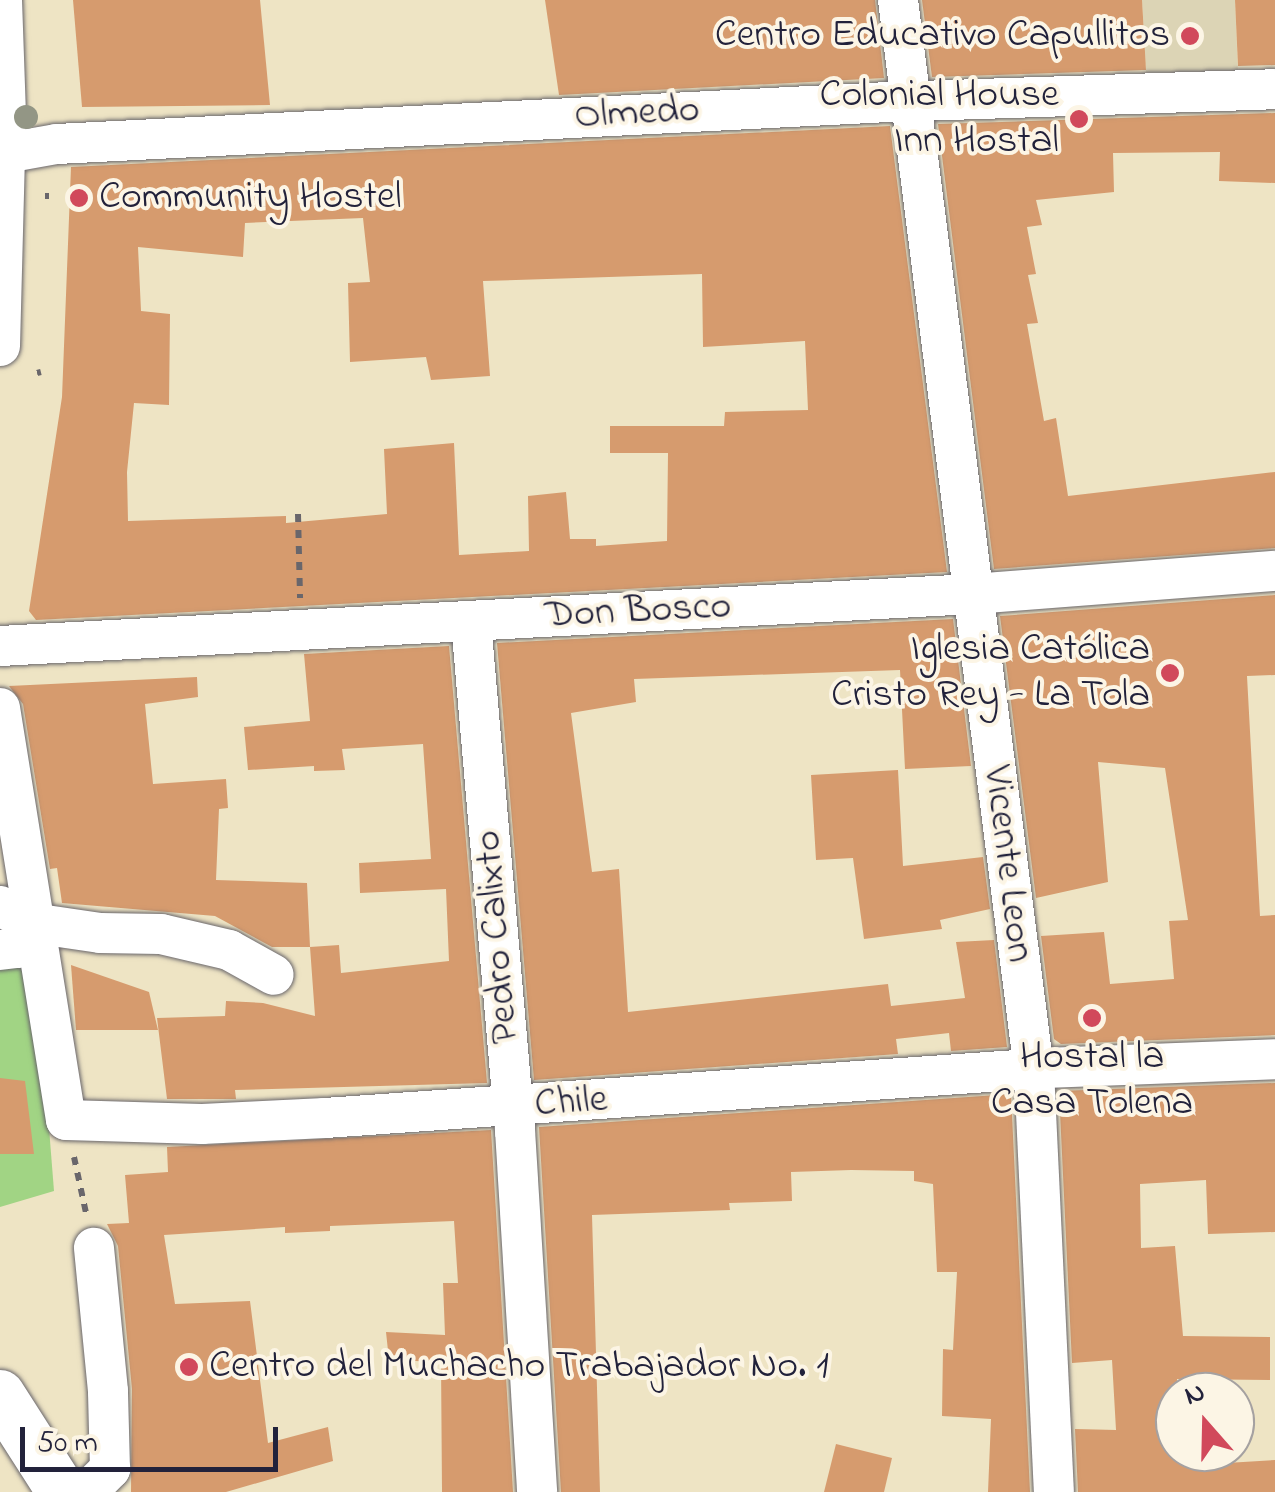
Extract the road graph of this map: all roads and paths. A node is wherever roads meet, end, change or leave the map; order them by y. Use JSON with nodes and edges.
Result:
{"nodes":[{"id":1,"x":2,"y":0,"type":"edge"},
{"id":2,"x":898,"y":0,"type":"edge"},
{"id":3,"x":1275,"y":89,"type":"edge"},
{"id":4,"x":911,"y":101,"type":"junction"},
{"id":5,"x":3,"y":152,"type":"edge"},
{"id":6,"x":2,"y":217,"type":"edge"},
{"id":7,"x":0,"y":346,"type":"edge"},
{"id":8,"x":298,"y":514,"type":"dead end"},
{"id":9,"x":1275,"y":571,"type":"edge"},
{"id":10,"x":973,"y":594,"type":"junction"},
{"id":11,"x":300,"y":601,"type":"dead end"},
{"id":12,"x":471,"y":622,"type":"junction"},
{"id":13,"x":0,"y":646,"type":"edge"},
{"id":14,"x":0,"y":708,"type":"edge"},
{"id":15,"x":16,"y":915,"type":"edge"},
{"id":16,"x":0,"y":950,"type":"edge"},
{"id":17,"x":274,"y":975,"type":"dead end"},
{"id":18,"x":1275,"y":1059,"type":"edge"},
{"id":19,"x":1034,"y":1070,"type":"junction"},
{"id":20,"x":513,"y":1107,"type":"junction"},
{"id":21,"x":66,"y":1120,"type":"junction"},
{"id":22,"x":94,"y":1248,"type":"joint"},
{"id":23,"x":0,"y":1396,"type":"edge"},
{"id":24,"x":0,"y":1438,"type":"edge"},
{"id":25,"x":36,"y":1492,"type":"edge"},
{"id":26,"x":62,"y":1492,"type":"edge"},
{"id":27,"x":87,"y":1492,"type":"edge"},
{"id":28,"x":537,"y":1492,"type":"edge"},
{"id":29,"x":1054,"y":1492,"type":"edge"}],
"edges":[{"from":1,"to":5,"type":"street"},
{"from":2,"to":4,"type":"street","name":"Vicente Leon"},
{"from":3,"to":4,"type":"street","name":"Olmedo"},
{"from":4,"to":5,"type":"street","name":"Olmedo"},
{"from":4,"to":10,"type":"street","name":"Vicente Leon"},
{"from":5,"to":6,"type":"street"},
{"from":6,"to":7,"type":"street"},
{"from":8,"to":11,"type":"path"},
{"from":9,"to":10,"type":"street","name":"Don Bosco"},
{"from":10,"to":12,"type":"street","name":"Don Bosco"},
{"from":10,"to":19,"type":"street","name":"Vicente Leon"},
{"from":12,"to":13,"type":"street","name":"Don Bosco"},
{"from":12,"to":20,"type":"street","name":"Pedro Calixto"},
{"from":14,"to":15,"type":"street"},
{"from":15,"to":16,"type":"street"},
{"from":15,"to":17,"type":"street"},
{"from":15,"to":21,"type":"street"},
{"from":18,"to":19,"type":"street","name":"Chile"},
{"from":19,"to":20,"type":"street","name":"Chile"},
{"from":19,"to":29,"type":"street","name":"Vicente Leon"},
{"from":20,"to":21,"type":"street","name":"Chile"},
{"from":20,"to":28,"type":"street","name":"Pedro Calixto"},
{"from":21,"to":22,"type":"path"},
{"from":22,"to":27,"type":"street"},
{"from":23,"to":26,"type":"main road"},
{"from":24,"to":25,"type":"street"}]}
